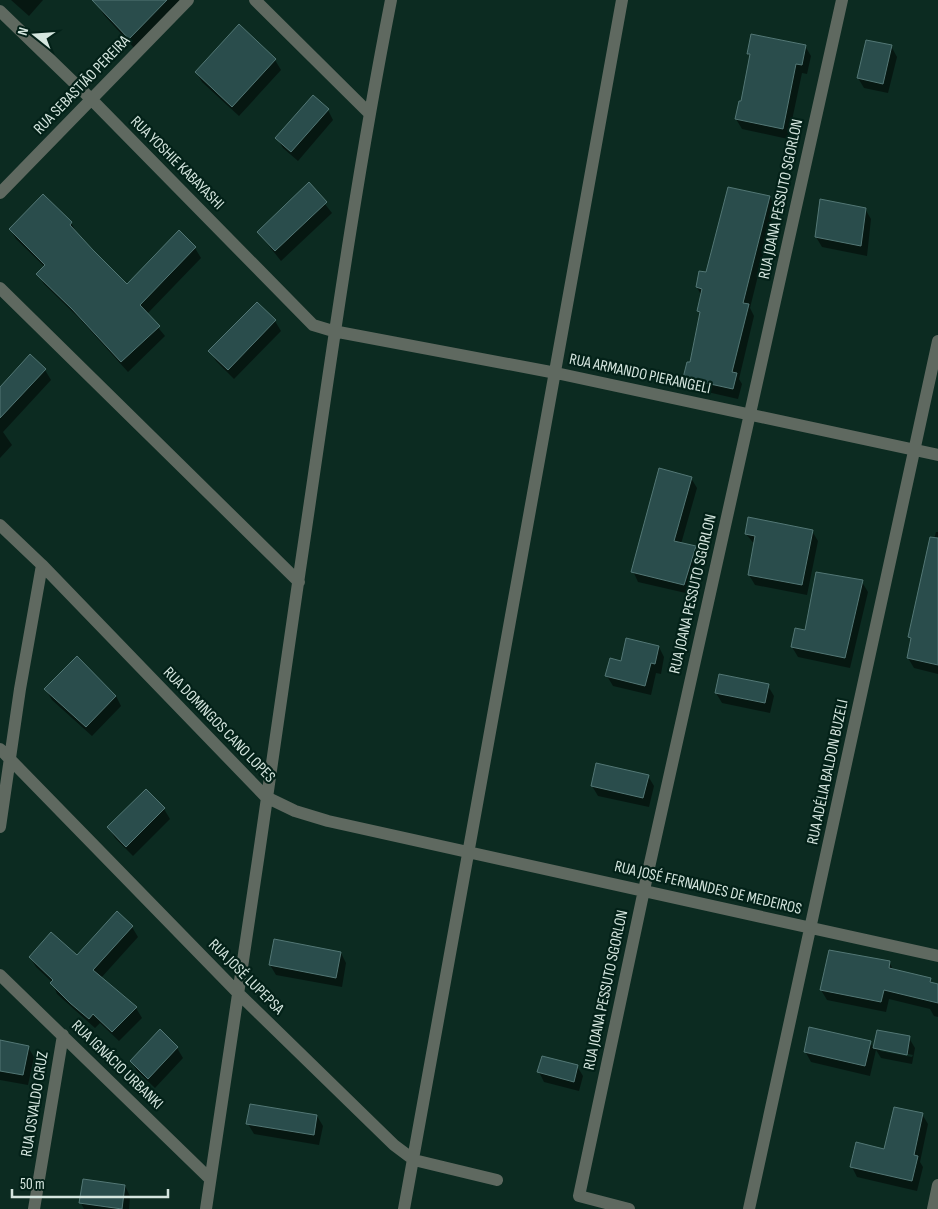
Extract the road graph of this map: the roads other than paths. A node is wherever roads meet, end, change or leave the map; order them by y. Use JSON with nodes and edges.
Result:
{"nodes":[{"id":1,"x":188,"y":0,"type":"edge"},
{"id":2,"x":255,"y":0,"type":"edge"},
{"id":3,"x":391,"y":0,"type":"edge"},
{"id":4,"x":622,"y":0,"type":"edge"},
{"id":5,"x":842,"y":0,"type":"edge"},
{"id":6,"x":0,"y":11,"type":"edge"},
{"id":7,"x":91,"y":99,"type":"junction"},
{"id":8,"x":368,"y":113,"type":"junction"},
{"id":9,"x":0,"y":193,"type":"edge"},
{"id":10,"x":0,"y":288,"type":"edge"},
{"id":11,"x":333,"y":331,"type":"junction"},
{"id":12,"x":938,"y":341,"type":"edge"},
{"id":13,"x":556,"y":373,"type":"junction"},
{"id":14,"x":750,"y":414,"type":"junction"},
{"id":15,"x":914,"y":450,"type":"junction"},
{"id":16,"x":938,"y":455,"type":"edge"},
{"id":17,"x":0,"y":524,"type":"edge"},
{"id":18,"x":42,"y":565,"type":"junction"},
{"id":19,"x":298,"y":582,"type":"junction"},
{"id":20,"x":0,"y":749,"type":"edge"},
{"id":21,"x":10,"y":758,"type":"junction"},
{"id":22,"x":266,"y":797,"type":"junction"},
{"id":23,"x":0,"y":828,"type":"edge"},
{"id":24,"x":470,"y":851,"type":"junction"},
{"id":25,"x":644,"y":890,"type":"junction"},
{"id":26,"x":810,"y":927,"type":"junction"},
{"id":27,"x":938,"y":956,"type":"edge"},
{"id":28,"x":0,"y":975,"type":"edge"},
{"id":29,"x":239,"y":994,"type":"junction"},
{"id":30,"x":63,"y":1034,"type":"junction"},
{"id":31,"x":414,"y":1160,"type":"junction"},
{"id":32,"x":210,"y":1179,"type":"junction"},
{"id":33,"x":497,"y":1180,"type":"dead end"},
{"id":34,"x":938,"y":1185,"type":"edge"},
{"id":35,"x":34,"y":1209,"type":"edge"},
{"id":36,"x":206,"y":1209,"type":"edge"},
{"id":37,"x":404,"y":1209,"type":"edge"},
{"id":38,"x":629,"y":1209,"type":"edge"},
{"id":39,"x":749,"y":1209,"type":"edge"},
{"id":40,"x":933,"y":1209,"type":"edge"}],
"edges":[{"from":1,"to":7,"type":"street","name":"RUA SEBASTIÃO PEREIRA"},
{"from":2,"to":8,"type":"street"},
{"from":3,"to":8,"type":"street"},
{"from":4,"to":13,"type":"street"},
{"from":5,"to":14,"type":"street","name":"RUA JOANA PESSUTO SGORLON"},
{"from":6,"to":7,"type":"street","name":"RUA YOSHIE KABAYASHI"},
{"from":7,"to":9,"type":"street","name":"RUA SEBASTIÃO PEREIRA"},
{"from":7,"to":11,"type":"street","name":"RUA YOSHIE KABAYASHI"},
{"from":8,"to":11,"type":"street"},
{"from":10,"to":19,"type":"street"},
{"from":11,"to":13,"type":"street","name":"RUA ARMANDO PIERANGELI"},
{"from":11,"to":19,"type":"street"},
{"from":12,"to":15,"type":"street","name":"RUA ADÉLIA BALDON BUZELI"},
{"from":13,"to":14,"type":"street","name":"RUA ARMANDO PIERANGELI"},
{"from":13,"to":24,"type":"street"},
{"from":14,"to":15,"type":"street","name":"RUA ARMANDO PIERANGELI"},
{"from":14,"to":25,"type":"street","name":"RUA JOANA PESSUTO SGORLON"},
{"from":15,"to":16,"type":"street","name":"RUA ARMANDO PIERANGELI"},
{"from":15,"to":26,"type":"street","name":"RUA ADÉLIA BALDON BUZELI"},
{"from":17,"to":18,"type":"street","name":"RUA DOMINGOS CANO LOPES"},
{"from":18,"to":21,"type":"street"},
{"from":18,"to":22,"type":"street","name":"RUA DOMINGOS CANO LOPES"},
{"from":19,"to":22,"type":"street"},
{"from":20,"to":21,"type":"street","name":"RUA JOSÉ LUPEPSA"},
{"from":21,"to":23,"type":"street"},
{"from":21,"to":29,"type":"street","name":"RUA JOSÉ LUPEPSA"},
{"from":22,"to":24,"type":"street","name":"RUA DOMINGOS CANO LOPES"},
{"from":22,"to":29,"type":"street"},
{"from":24,"to":25,"type":"street","name":"RUA JOSÉ FERNANDES DE MEDEIROS"},
{"from":24,"to":31,"type":"street"},
{"from":25,"to":26,"type":"street","name":"RUA JOSÉ FERNANDES DE MEDEIROS"},
{"from":25,"to":38,"type":"street","name":"RUA JOANA PESSUTO SGORLON"},
{"from":26,"to":27,"type":"street","name":"RUA JOSÉ FERNANDES DE MEDEIROS"},
{"from":26,"to":39,"type":"street","name":"RUA ADÉLIA BALDON BUZELI"},
{"from":28,"to":30,"type":"street","name":"RUA IGNÁCIO URBANKI"},
{"from":29,"to":31,"type":"street","name":"RUA JOSÉ LUPEPSA"},
{"from":29,"to":32,"type":"street"},
{"from":30,"to":32,"type":"street","name":"RUA IGNÁCIO URBANKI"},
{"from":30,"to":35,"type":"street","name":"RUA OSVALDO CRUZ"},
{"from":31,"to":33,"type":"street","name":"RUA JOSÉ LUPEPSA"},
{"from":31,"to":37,"type":"street"},
{"from":32,"to":36,"type":"street"},
{"from":34,"to":40,"type":"street"}]}
